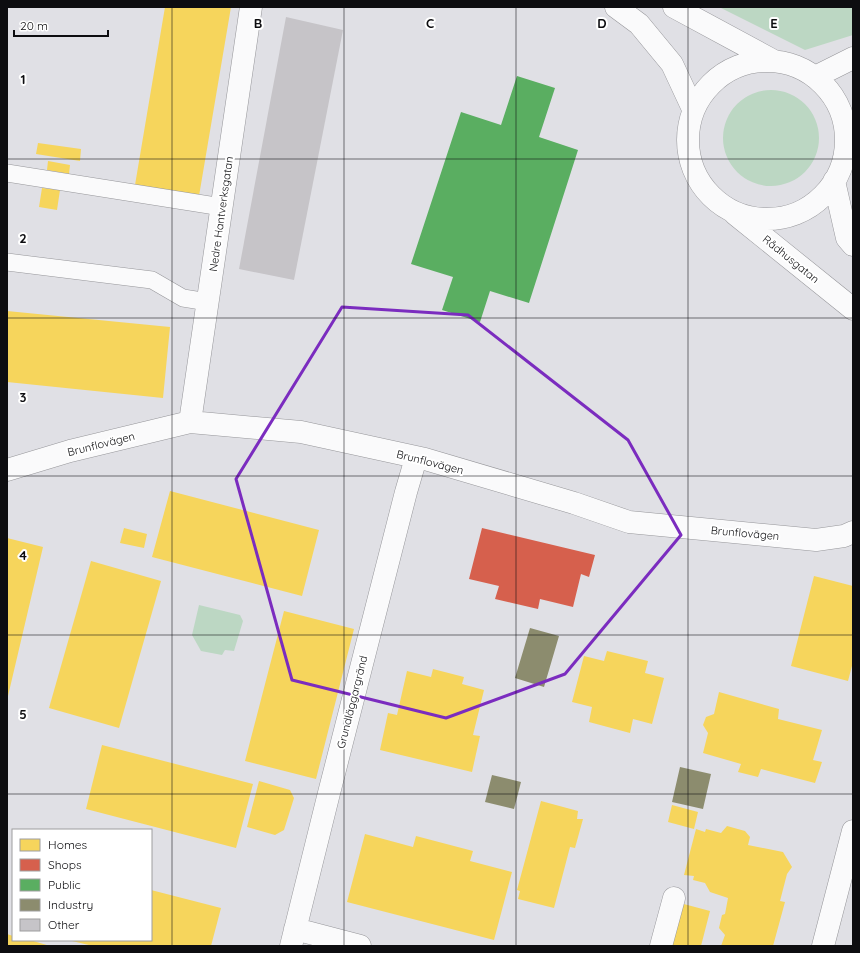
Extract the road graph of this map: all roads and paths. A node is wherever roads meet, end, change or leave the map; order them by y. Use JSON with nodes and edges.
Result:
{"nodes":[{"id":1,"x":251,"y":7,"type":"edge"},
{"id":2,"x":616,"y":7,"type":"edge"},
{"id":3,"x":674,"y":7,"type":"edge"},
{"id":4,"x":853,"y":58,"type":"edge"},
{"id":5,"x":774,"y":61,"type":"junction"},
{"id":6,"x":814,"y":77,"type":"junction"},
{"id":7,"x":693,"y":109,"type":"junction"},
{"id":8,"x":849,"y":136,"type":"edge"},
{"id":9,"x":7,"y":173,"type":"edge"},
{"id":10,"x":834,"y":181,"type":"junction"},
{"id":11,"x":222,"y":207,"type":"junction"},
{"id":12,"x":730,"y":210,"type":"junction"},
{"id":13,"x":853,"y":245,"type":"edge"},
{"id":14,"x":7,"y":262,"type":"edge"},
{"id":15,"x":208,"y":302,"type":"junction"},
{"id":16,"x":853,"y":309,"type":"edge"},
{"id":17,"x":190,"y":422,"type":"junction"},
{"id":18,"x":416,"y":458,"type":"junction"},
{"id":19,"x":7,"y":470,"type":"edge"},
{"id":20,"x":853,"y":532,"type":"edge"},
{"id":21,"x":853,"y":831,"type":"edge"},
{"id":22,"x":674,"y":898,"type":"dead end"},
{"id":23,"x":293,"y":938,"type":"edge"},
{"id":24,"x":360,"y":946,"type":"edge"},
{"id":25,"x":662,"y":946,"type":"edge"},
{"id":26,"x":823,"y":946,"type":"edge"}],
"edges":[{"from":1,"to":11,"type":"street","name":"Nedre Hantverksgatan"},
{"from":2,"to":7,"type":"street"},
{"from":3,"to":5,"type":"street"},
{"from":4,"to":6,"type":"street"},
{"from":5,"to":6,"type":"street"},
{"from":5,"to":7,"type":"street"},
{"from":6,"to":8,"type":"street"},
{"from":7,"to":12,"type":"street"},
{"from":8,"to":10,"type":"street"},
{"from":9,"to":11,"type":"lane"},
{"from":10,"to":12,"type":"street"},
{"from":10,"to":13,"type":"street"},
{"from":11,"to":15,"type":"street","name":"Nedre Hantverksgatan"},
{"from":12,"to":16,"type":"street","name":"Rådhusgatan"},
{"from":14,"to":15,"type":"lane"},
{"from":15,"to":17,"type":"street","name":"Nedre Hantverksgatan"},
{"from":17,"to":18,"type":"street","name":"Brunflovägen"},
{"from":17,"to":19,"type":"street","name":"Brunflovägen"},
{"from":18,"to":20,"type":"street","name":"Brunflovägen"},
{"from":18,"to":23,"type":"street","name":"Grundläggargränd"},
{"from":21,"to":26,"type":"street"},
{"from":22,"to":25,"type":"street"},
{"from":23,"to":24,"type":"street"}]}
